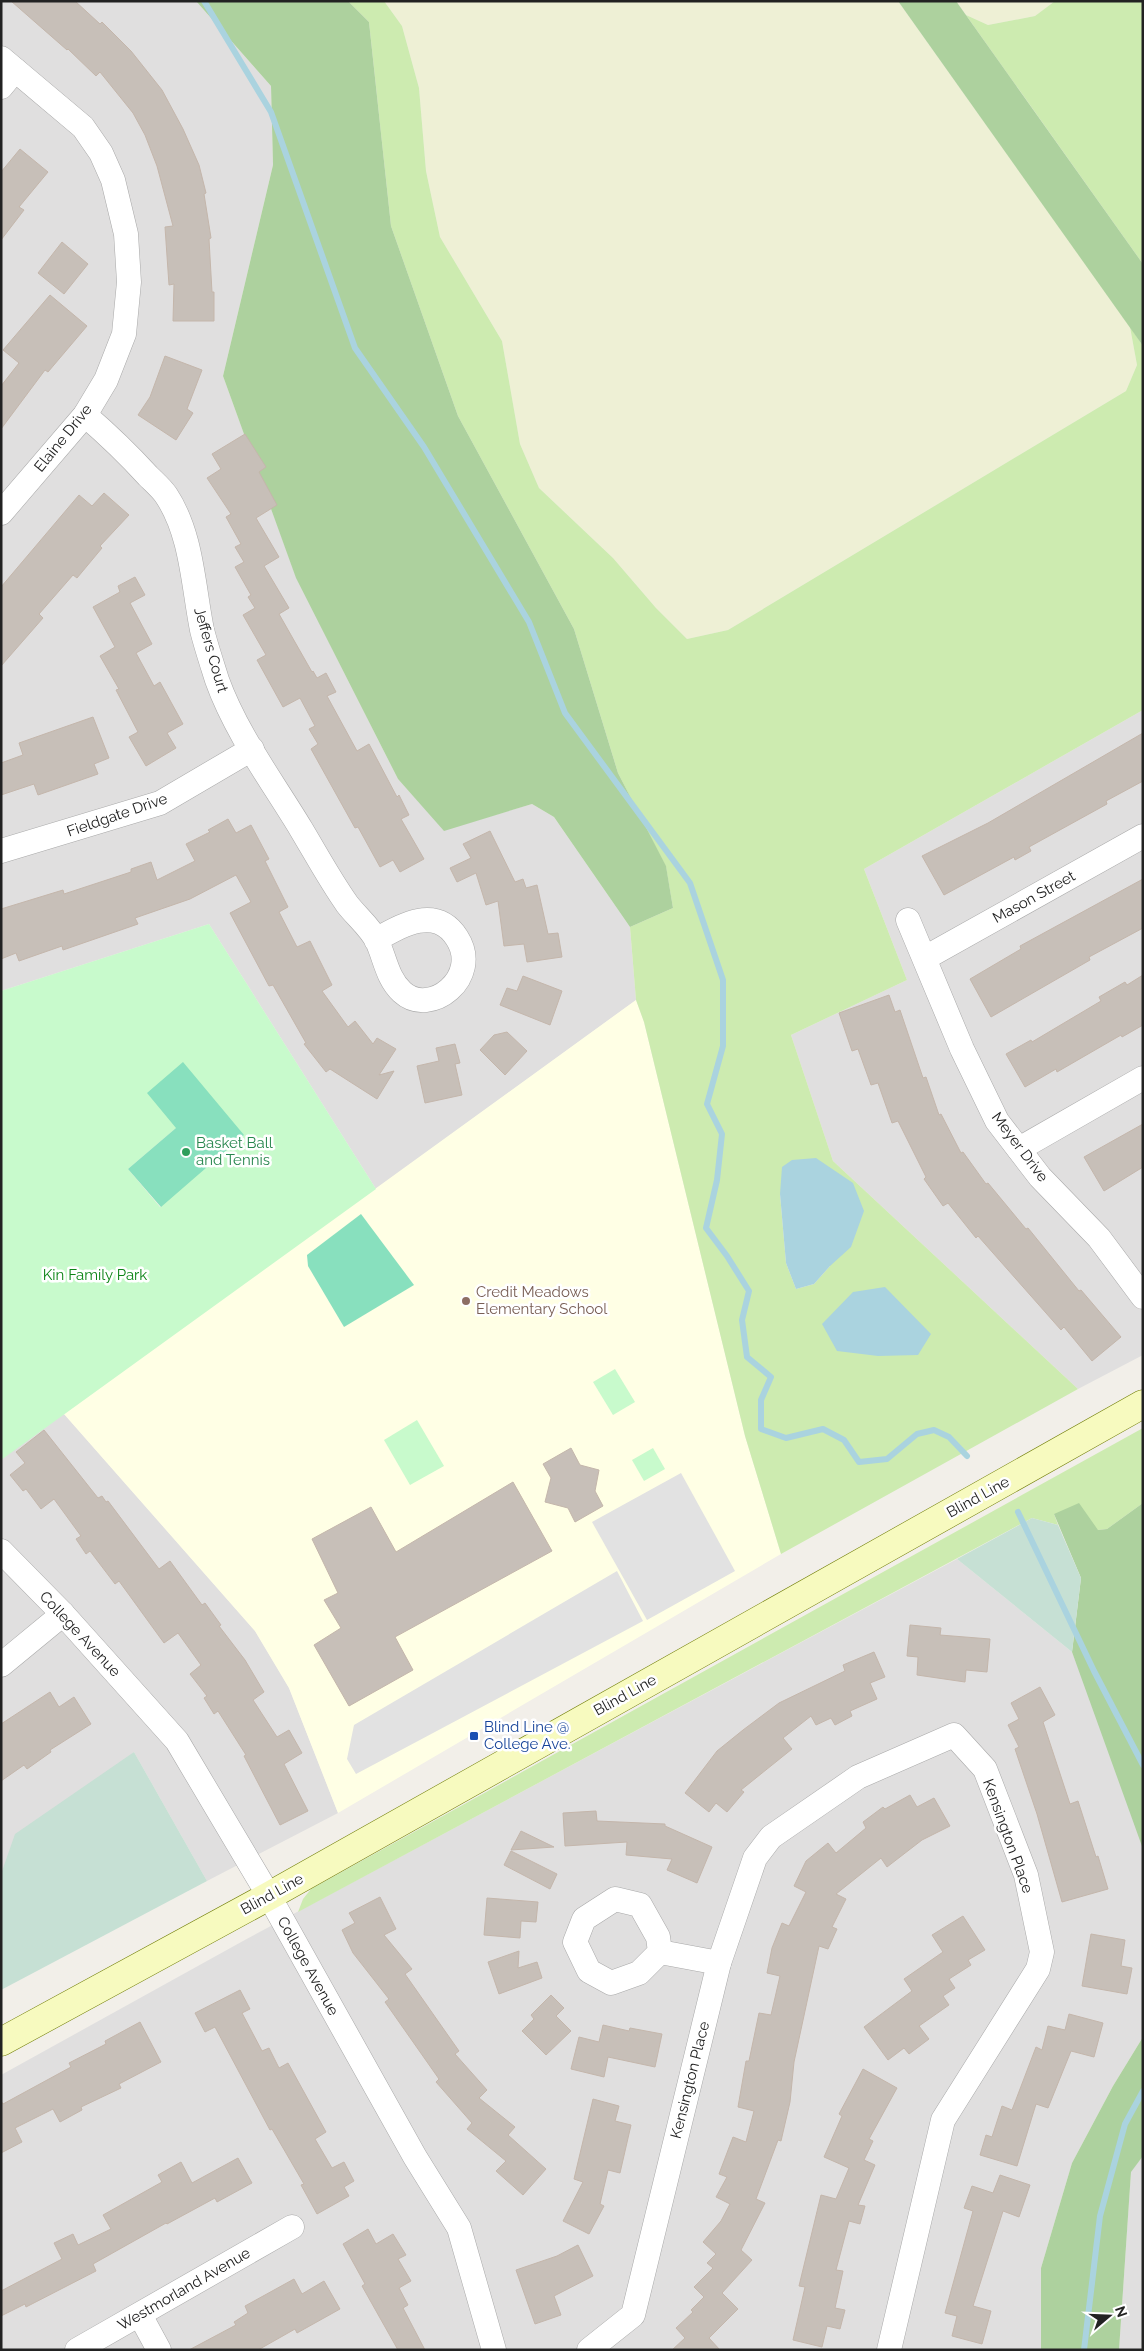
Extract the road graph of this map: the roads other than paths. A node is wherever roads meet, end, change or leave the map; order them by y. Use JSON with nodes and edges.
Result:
{"nodes":[{"id":1,"x":6,"y":72,"type":"edge"},
{"id":2,"x":85,"y":415,"type":"junction"},
{"id":3,"x":1,"y":513,"type":"edge"},
{"id":4,"x":252,"y":749,"type":"junction"},
{"id":5,"x":1143,"y":836,"type":"edge"},
{"id":6,"x":1,"y":851,"type":"edge"},
{"id":7,"x":908,"y":920,"type":"dead end"},
{"id":8,"x":376,"y":940,"type":"dead end"},
{"id":9,"x":925,"y":958,"type":"junction"},
{"id":10,"x":1143,"y":1078,"type":"edge"},
{"id":11,"x":1019,"y":1150,"type":"junction"},
{"id":12,"x":1143,"y":1297,"type":"edge"},
{"id":13,"x":1143,"y":1404,"type":"edge"},
{"id":14,"x":1,"y":1551,"type":"edge"},
{"id":15,"x":64,"y":1614,"type":"junction"},
{"id":16,"x":1,"y":1665,"type":"edge"},
{"id":17,"x":270,"y":1896,"type":"junction"},
{"id":18,"x":660,"y":1952,"type":"dead end"},
{"id":19,"x":719,"y":1963,"type":"junction"},
{"id":20,"x":1,"y":2042,"type":"edge"},
{"id":21,"x":292,"y":2227,"type":"dead end"},
{"id":22,"x":140,"y":2315,"type":"junction"},
{"id":23,"x":76,"y":2350,"type":"edge"},
{"id":24,"x":158,"y":2350,"type":"edge"},
{"id":25,"x":494,"y":2350,"type":"edge"},
{"id":26,"x":589,"y":2350,"type":"edge"},
{"id":27,"x":890,"y":2350,"type":"edge"}],
"edges":[{"from":1,"to":2,"type":"street","name":"Elaine Drive"},
{"from":2,"to":3,"type":"street","name":"Elaine Drive"},
{"from":2,"to":4,"type":"street","name":"Jeffers Court"},
{"from":4,"to":6,"type":"street","name":"Fieldgate Drive"},
{"from":4,"to":8,"type":"street","name":"Jeffers Court"},
{"from":5,"to":9,"type":"street","name":"Mason Street"},
{"from":7,"to":9,"type":"street","name":"Meyer Drive"},
{"from":9,"to":11,"type":"street","name":"Meyer Drive"},
{"from":10,"to":11,"type":"street"},
{"from":11,"to":12,"type":"street","name":"Meyer Drive"},
{"from":13,"to":17,"type":"street","name":"Blind Line"},
{"from":14,"to":15,"type":"street","name":"College Avenue"},
{"from":15,"to":16,"type":"street"},
{"from":15,"to":17,"type":"street","name":"College Avenue"},
{"from":17,"to":20,"type":"street","name":"Blind Line"},
{"from":17,"to":25,"type":"street","name":"College Avenue"},
{"from":18,"to":19,"type":"street"},
{"from":19,"to":26,"type":"street","name":"Kensington Place"},
{"from":19,"to":27,"type":"street","name":"Kensington Place"},
{"from":21,"to":22,"type":"street","name":"Westmorland Avenue"},
{"from":22,"to":23,"type":"street","name":"Westmorland Avenue"},
{"from":22,"to":24,"type":"street"}]}
